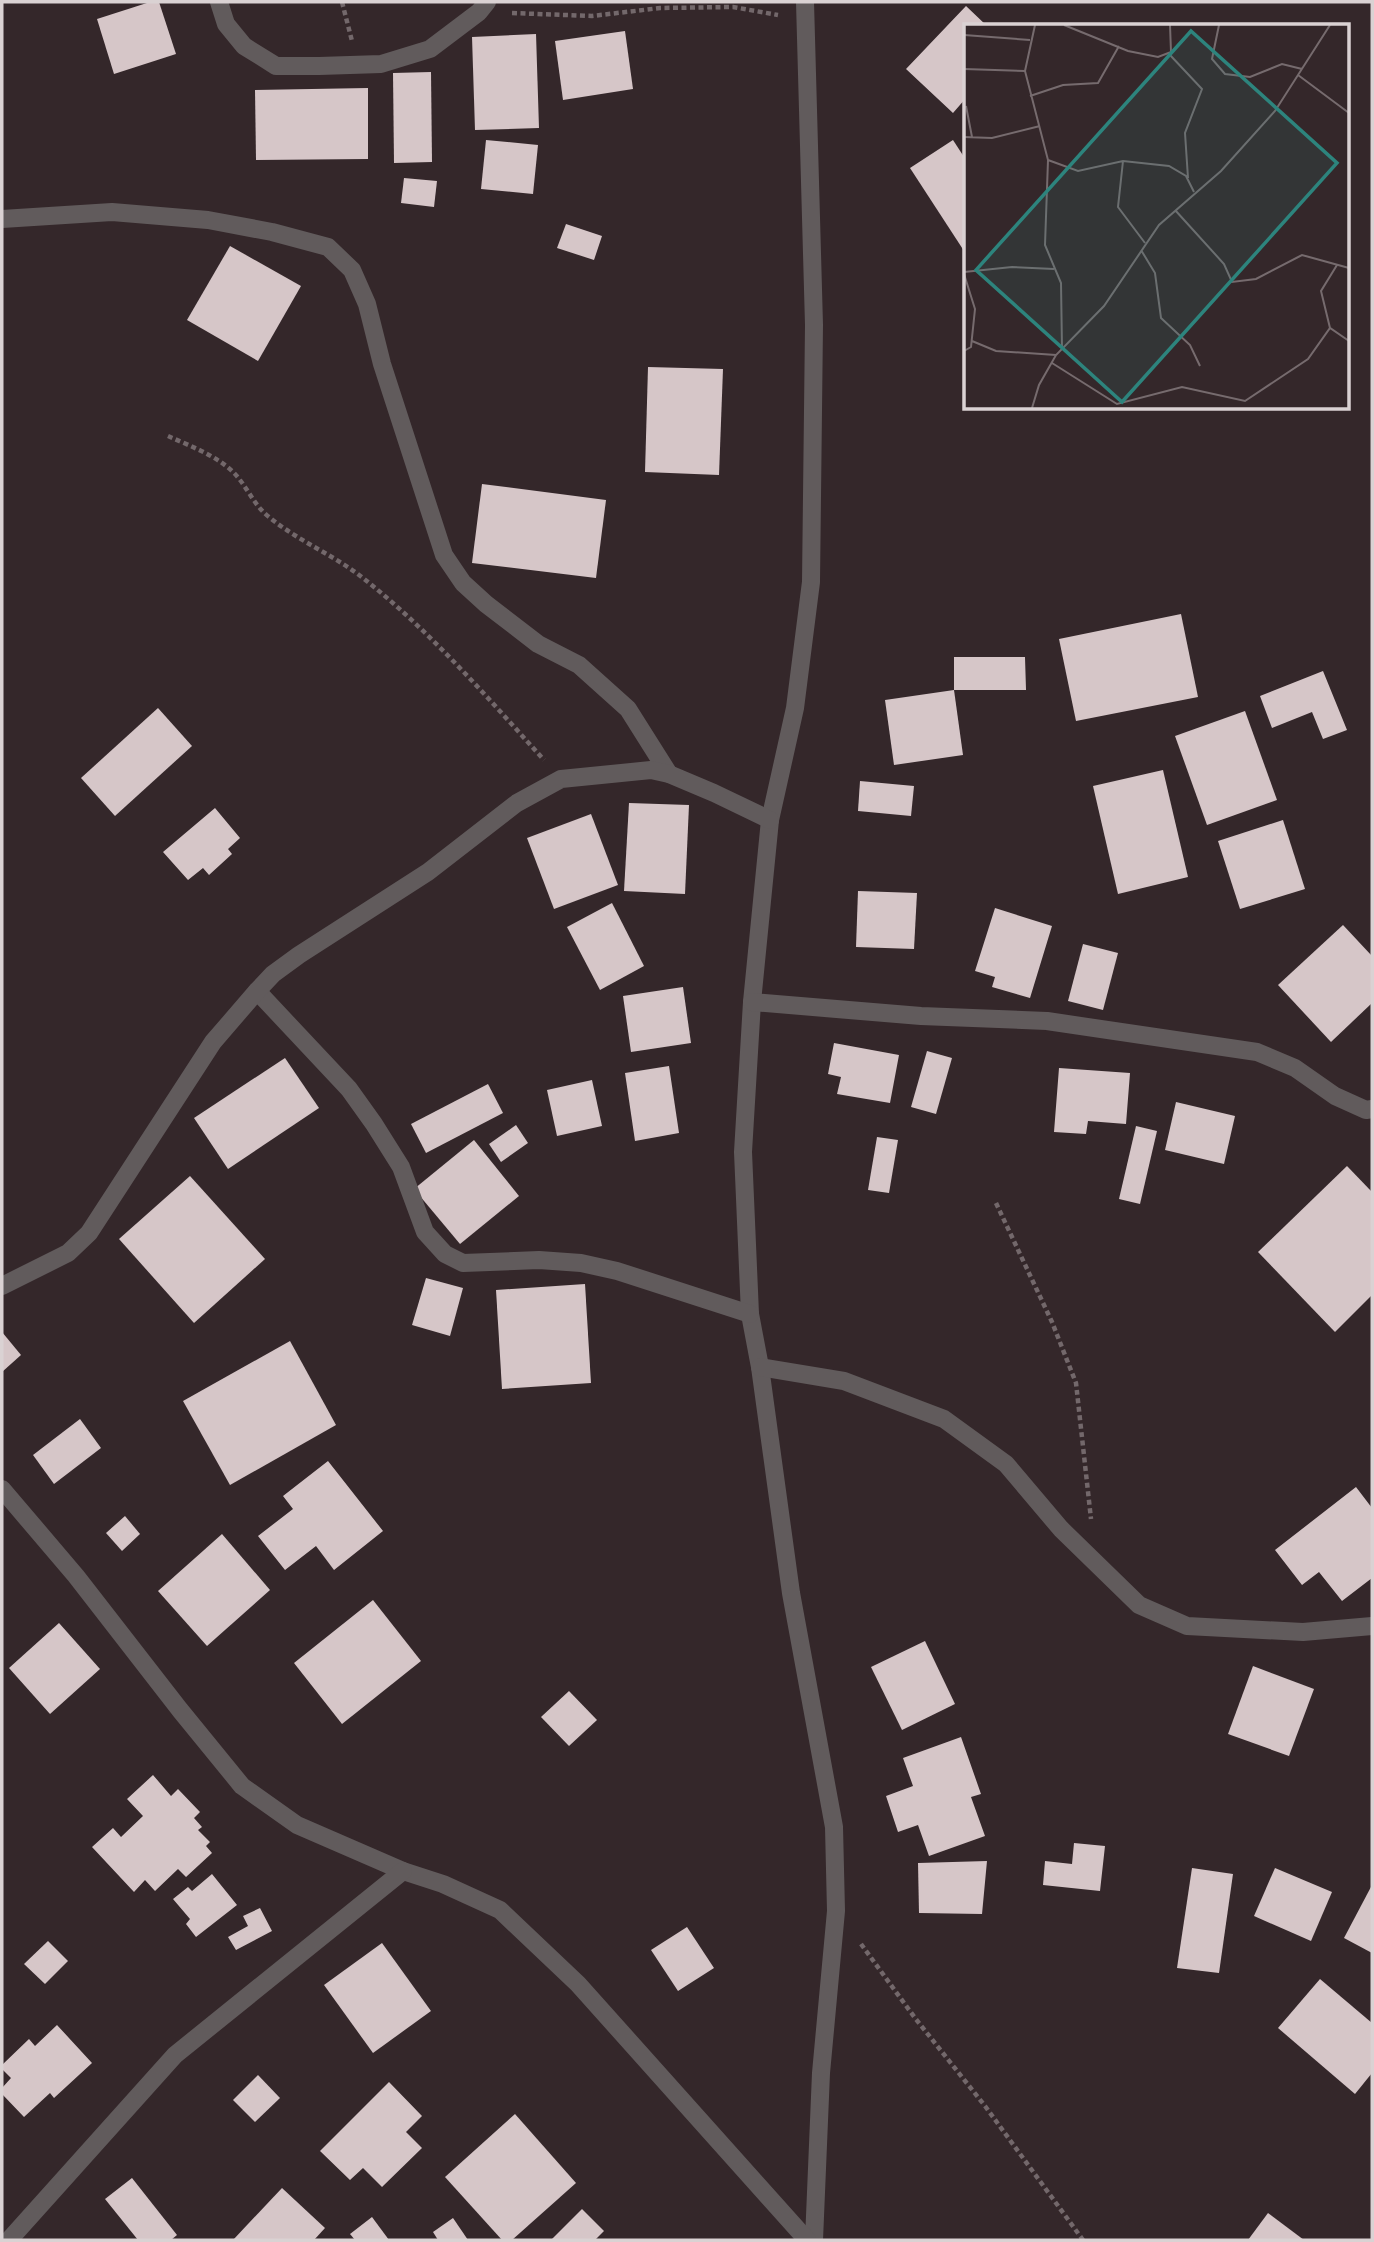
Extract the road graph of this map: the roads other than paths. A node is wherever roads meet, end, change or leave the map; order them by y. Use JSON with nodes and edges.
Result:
{"nodes":[{"id":1,"x":219,"y":2,"type":"edge"},
{"id":2,"x":805,"y":2,"type":"edge"},
{"id":3,"x":483,"y":7,"type":"edge"},
{"id":4,"x":2,"y":219,"type":"edge"},
{"id":5,"x":669,"y":774,"type":"junction"},
{"id":6,"x":770,"y":820,"type":"junction"},
{"id":7,"x":257,"y":991,"type":"junction"},
{"id":8,"x":752,"y":1002,"type":"junction"},
{"id":9,"x":1372,"y":1109,"type":"edge"},
{"id":10,"x":2,"y":1286,"type":"edge"},
{"id":11,"x":750,"y":1314,"type":"junction"},
{"id":12,"x":760,"y":1367,"type":"junction"},
{"id":13,"x":2,"y":1489,"type":"edge"},
{"id":14,"x":1372,"y":1626,"type":"edge"},
{"id":15,"x":404,"y":1871,"type":"junction"},
{"id":16,"x":9,"y":2240,"type":"edge"},
{"id":17,"x":807,"y":2240,"type":"edge"},
{"id":18,"x":814,"y":2240,"type":"edge"}],
"edges":[{"from":1,"to":3,"type":"street"},
{"from":2,"to":6,"type":"street"},
{"from":4,"to":5,"type":"street"},
{"from":5,"to":6,"type":"street"},
{"from":5,"to":7,"type":"street"},
{"from":6,"to":8,"type":"street"},
{"from":7,"to":10,"type":"street"},
{"from":7,"to":11,"type":"street"},
{"from":8,"to":9,"type":"street"},
{"from":8,"to":11,"type":"street"},
{"from":11,"to":12,"type":"street"},
{"from":12,"to":14,"type":"street"},
{"from":12,"to":18,"type":"street"},
{"from":13,"to":15,"type":"street"},
{"from":15,"to":16,"type":"street"},
{"from":15,"to":17,"type":"street"}]}
